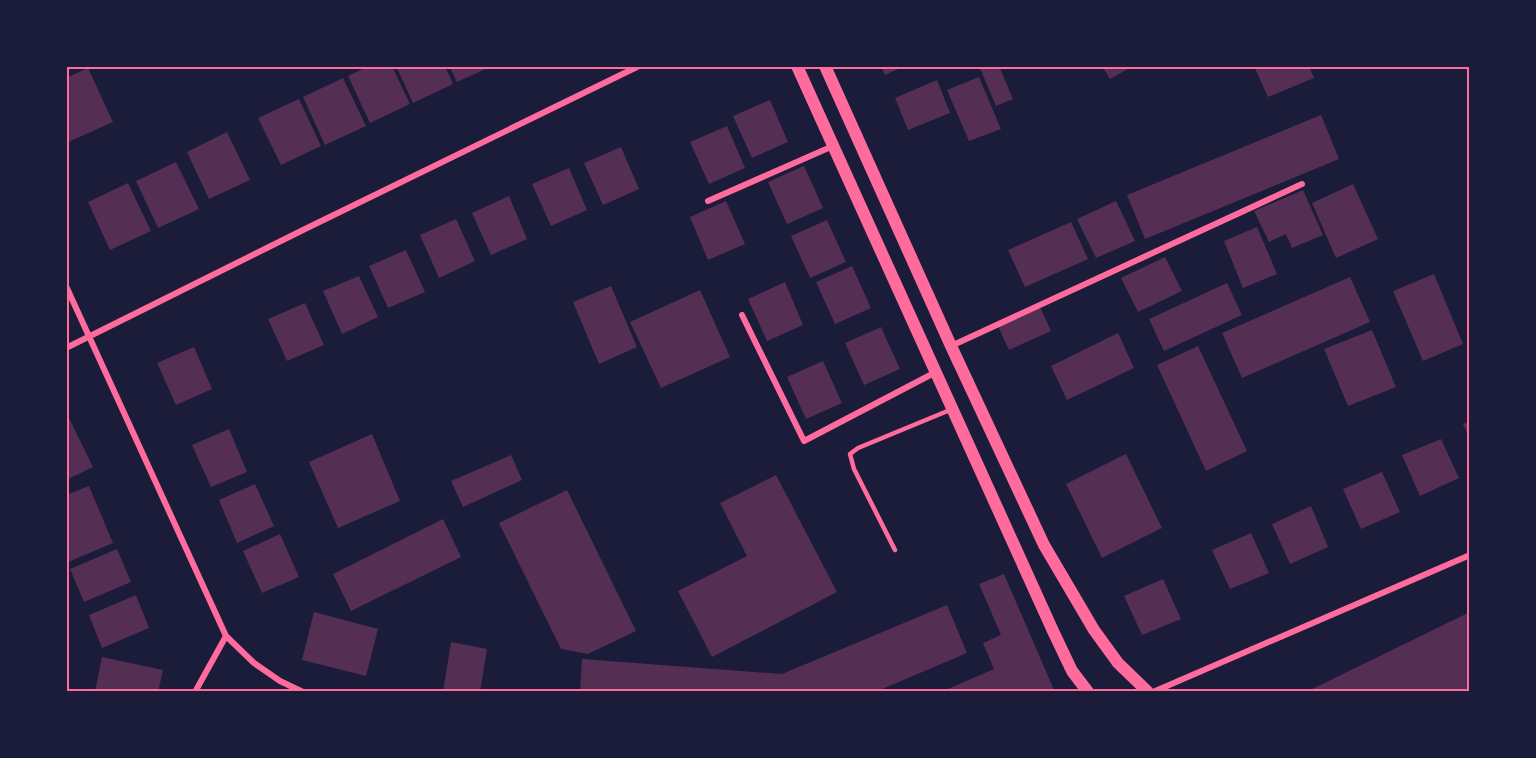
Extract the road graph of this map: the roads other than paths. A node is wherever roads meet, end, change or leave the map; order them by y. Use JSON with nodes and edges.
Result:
{"nodes":[{"id":1,"x":639,"y":66,"type":"edge"},
{"id":2,"x":797,"y":66,"type":"edge"},
{"id":3,"x":825,"y":66,"type":"edge"},
{"id":4,"x":834,"y":146,"type":"junction"},
{"id":5,"x":1302,"y":184,"type":"dead end"},
{"id":6,"x":708,"y":201,"type":"dead end"},
{"id":7,"x":66,"y":286,"type":"edge"},
{"id":8,"x":742,"y":315,"type":"dead end"},
{"id":9,"x":90,"y":337,"type":"junction"},
{"id":10,"x":951,"y":346,"type":"junction"},
{"id":11,"x":66,"y":348,"type":"edge"},
{"id":12,"x":936,"y":372,"type":"junction"},
{"id":13,"x":953,"y":409,"type":"junction"},
{"id":14,"x":895,"y":550,"type":"dead end"},
{"id":15,"x":1470,"y":555,"type":"edge"},
{"id":16,"x":226,"y":636,"type":"junction"},
{"id":17,"x":195,"y":692,"type":"edge"},
{"id":18,"x":303,"y":692,"type":"edge"},
{"id":19,"x":1088,"y":692,"type":"edge"},
{"id":20,"x":1148,"y":692,"type":"edge"},
{"id":21,"x":1153,"y":692,"type":"edge"}],
"edges":[{"from":1,"to":9,"type":"street"},
{"from":2,"to":4,"type":"main road"},
{"from":3,"to":10,"type":"main road"},
{"from":4,"to":6,"type":"street"},
{"from":4,"to":12,"type":"main road"},
{"from":5,"to":10,"type":"street"},
{"from":7,"to":9,"type":"street"},
{"from":8,"to":12,"type":"street"},
{"from":9,"to":11,"type":"street"},
{"from":9,"to":16,"type":"street"},
{"from":10,"to":20,"type":"main road"},
{"from":12,"to":13,"type":"main road"},
{"from":13,"to":14,"type":"lane"},
{"from":13,"to":19,"type":"main road"},
{"from":15,"to":21,"type":"street"},
{"from":16,"to":17,"type":"street"},
{"from":16,"to":18,"type":"street"}]}
